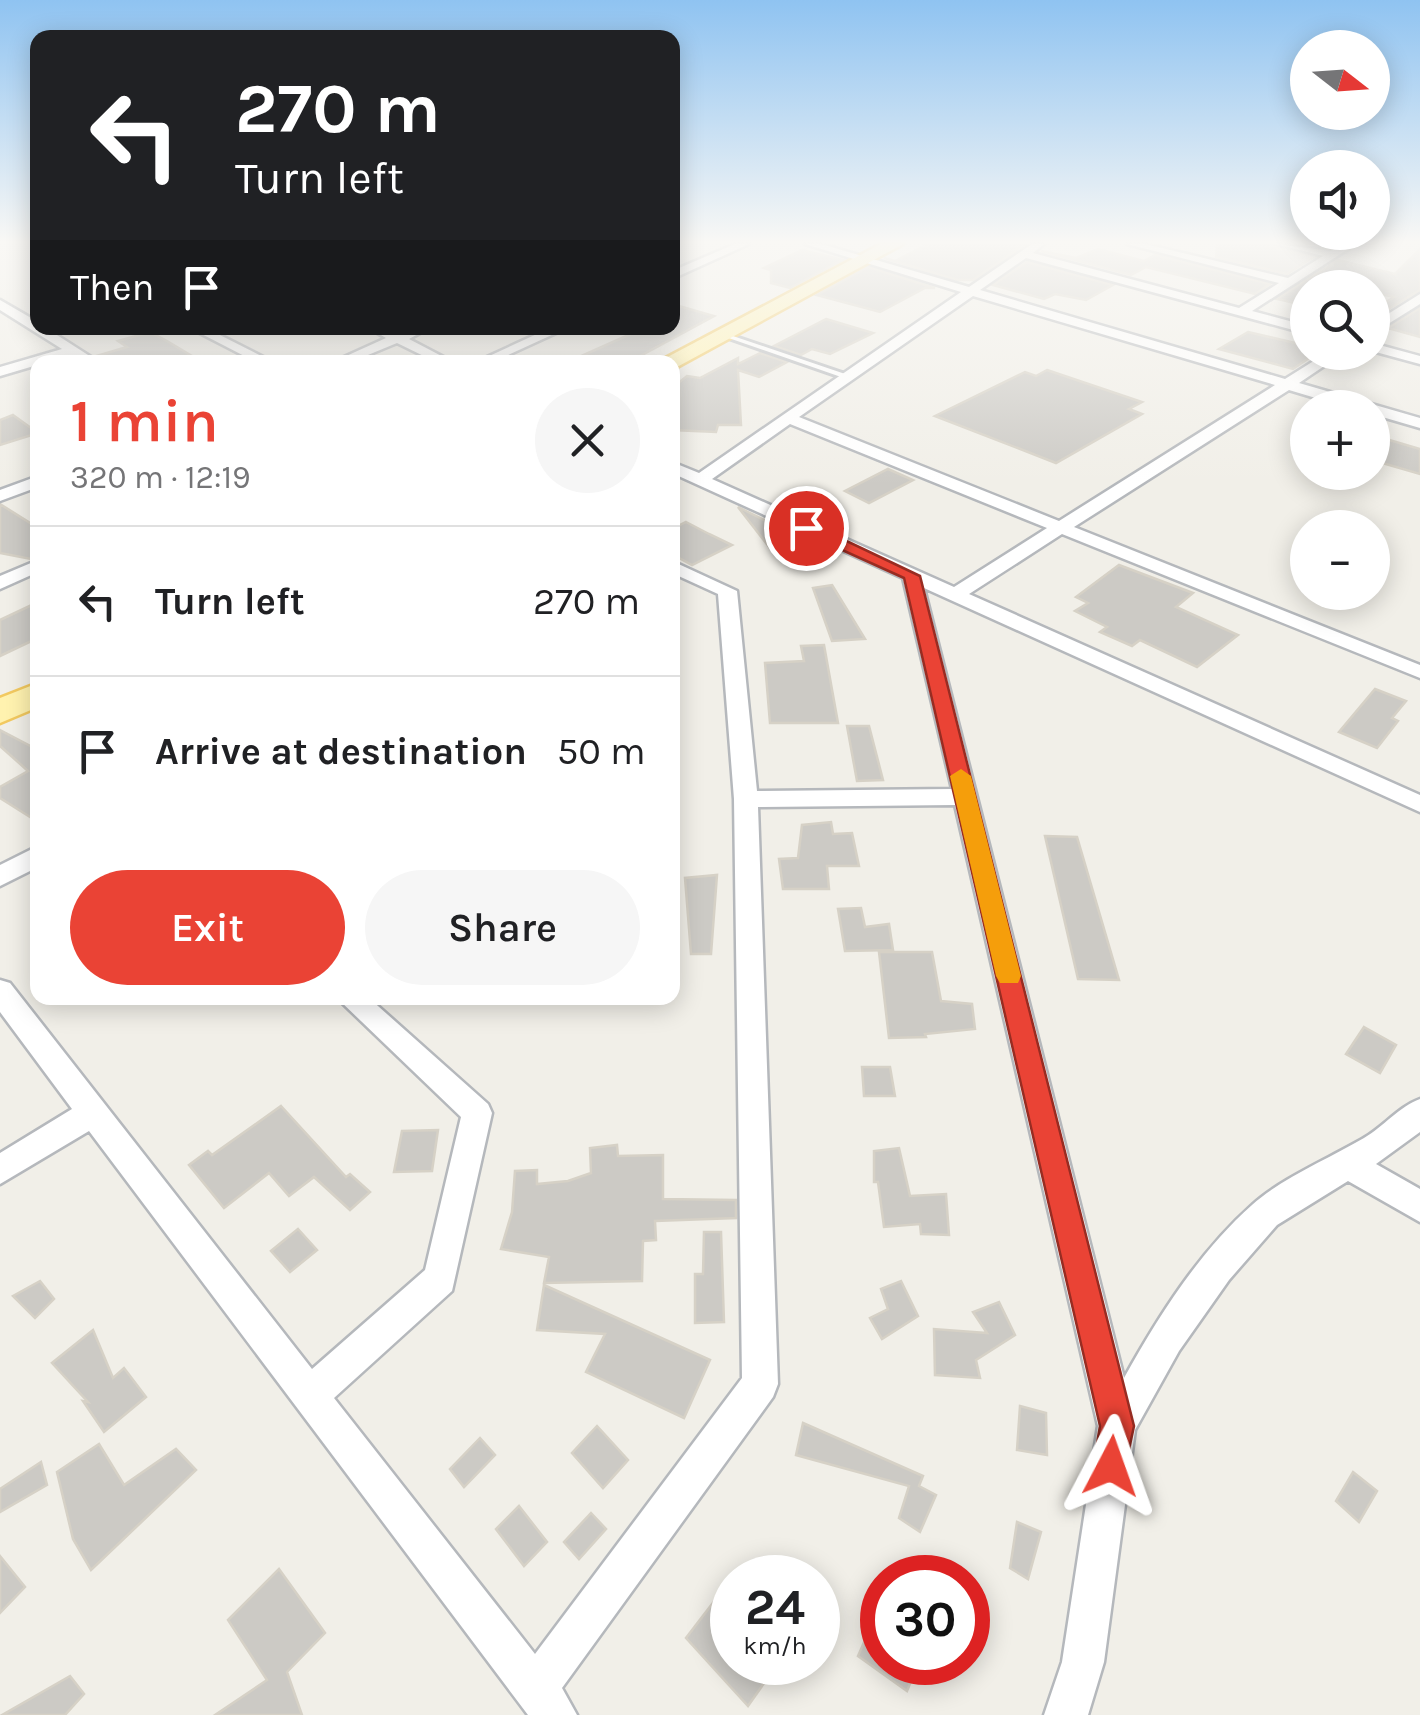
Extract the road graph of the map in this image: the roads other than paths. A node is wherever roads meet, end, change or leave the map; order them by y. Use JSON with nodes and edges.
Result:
{"nodes":[{"id":1,"x":741,"y":324,"type":"edge"},
{"id":2,"x":921,"y":324,"type":"edge"},
{"id":3,"x":1084,"y":324,"type":"edge"},
{"id":4,"x":722,"y":334,"type":"junction"},
{"id":5,"x":46,"y":335,"type":"edge"},
{"id":6,"x":211,"y":335,"type":"edge"},
{"id":7,"x":391,"y":335,"type":"edge"},
{"id":8,"x":408,"y":335,"type":"edge"},
{"id":9,"x":544,"y":335,"type":"edge"},
{"id":10,"x":400,"y":339,"type":"junction"},
{"id":11,"x":72,"y":350,"type":"junction"},
{"id":12,"x":1390,"y":352,"type":"edge"},
{"id":13,"x":56,"y":355,"type":"edge"},
{"id":14,"x":80,"y":355,"type":"edge"},
{"id":15,"x":252,"y":355,"type":"edge"},
{"id":16,"x":358,"y":355,"type":"edge"},
{"id":17,"x":432,"y":355,"type":"edge"},
{"id":18,"x":499,"y":355,"type":"edge"},
{"id":19,"x":680,"y":356,"type":"edge"},
{"id":20,"x":1420,"y":360,"type":"edge"},
{"id":21,"x":30,"y":363,"type":"edge"},
{"id":22,"x":1310,"y":370,"type":"edge"},
{"id":23,"x":0,"y":372,"type":"edge"},
{"id":24,"x":847,"y":376,"type":"junction"},
{"id":25,"x":1288,"y":384,"type":"junction"},
{"id":26,"x":1308,"y":390,"type":"edge"},
{"id":27,"x":1390,"y":414,"type":"edge"},
{"id":28,"x":788,"y":418,"type":"junction"},
{"id":29,"x":1420,"y":423,"type":"edge"},
{"id":30,"x":680,"y":471,"type":"edge"},
{"id":31,"x":699,"y":480,"type":"junction"},
{"id":32,"x":30,"y":484,"type":"edge"},
{"id":33,"x":0,"y":496,"type":"edge"},
{"id":34,"x":1060,"y":528,"type":"junction"},
{"id":35,"x":30,"y":569,"type":"edge"},
{"id":36,"x":680,"y":570,"type":"edge"},
{"id":37,"x":912,"y":576,"type":"junction"},
{"id":38,"x":0,"y":582,"type":"edge"},
{"id":39,"x":954,"y":595,"type":"junction"},
{"id":40,"x":1420,"y":672,"type":"edge"},
{"id":41,"x":30,"y":696,"type":"edge"},
{"id":42,"x":0,"y":712,"type":"edge"},
{"id":43,"x":966,"y":797,"type":"junction"},
{"id":44,"x":746,"y":799,"type":"junction"},
{"id":45,"x":1420,"y":804,"type":"edge"},
{"id":46,"x":30,"y":860,"type":"edge"},
{"id":47,"x":0,"y":877,"type":"edge"},
{"id":48,"x":0,"y":990,"type":"edge"},
{"id":49,"x":358,"y":1005,"type":"edge"},
{"id":50,"x":92,"y":1112,"type":"junction"},
{"id":51,"x":1420,"y":1112,"type":"edge"},
{"id":52,"x":1348,"y":1164,"type":"junction"},
{"id":53,"x":0,"y":1170,"type":"edge"},
{"id":54,"x":1420,"y":1207,"type":"edge"},
{"id":55,"x":310,"y":1395,"type":"junction"},
{"id":56,"x":1117,"y":1426,"type":"junction"},
{"id":57,"x":545,"y":1702,"type":"edge"},
{"id":58,"x":1066,"y":1715,"type":"edge"}],
"edges":[{"from":1,"to":4,"type":"main road"},
{"from":2,"to":24,"type":"street"},
{"from":3,"to":25,"type":"street"},
{"from":4,"to":19,"type":"main road"},
{"from":4,"to":24,"type":"lane"},
{"from":5,"to":11,"type":"street"},
{"from":6,"to":15,"type":"street"},
{"from":7,"to":10,"type":"street"},
{"from":8,"to":10,"type":"street"},
{"from":9,"to":18,"type":"street"},
{"from":10,"to":16,"type":"street"},
{"from":10,"to":17,"type":"street"},
{"from":11,"to":13,"type":"street"},
{"from":11,"to":14,"type":"street"},
{"from":12,"to":20,"type":"street"},
{"from":21,"to":23,"type":"street"},
{"from":22,"to":25,"type":"street"},
{"from":24,"to":28,"type":"street"},
{"from":25,"to":26,"type":"street"},
{"from":25,"to":34,"type":"street"},
{"from":27,"to":29,"type":"street"},
{"from":28,"to":31,"type":"street"},
{"from":28,"to":34,"type":"street"},
{"from":30,"to":31,"type":"street"},
{"from":31,"to":37,"type":"street"},
{"from":32,"to":33,"type":"street"},
{"from":34,"to":39,"type":"street"},
{"from":34,"to":40,"type":"street"},
{"from":35,"to":38,"type":"street"},
{"from":36,"to":44,"type":"street"},
{"from":37,"to":39,"type":"street"},
{"from":37,"to":43,"type":"street"},
{"from":39,"to":45,"type":"street"},
{"from":41,"to":42,"type":"main road"},
{"from":43,"to":44,"type":"street"},
{"from":43,"to":56,"type":"street"},
{"from":44,"to":57,"type":"street"},
{"from":46,"to":47,"type":"street"},
{"from":48,"to":50,"type":"street"},
{"from":49,"to":55,"type":"street"},
{"from":50,"to":53,"type":"street"},
{"from":50,"to":55,"type":"street"},
{"from":51,"to":52,"type":"street"},
{"from":52,"to":54,"type":"street"},
{"from":52,"to":56,"type":"street"},
{"from":55,"to":57,"type":"street"},
{"from":56,"to":58,"type":"street"}]}
